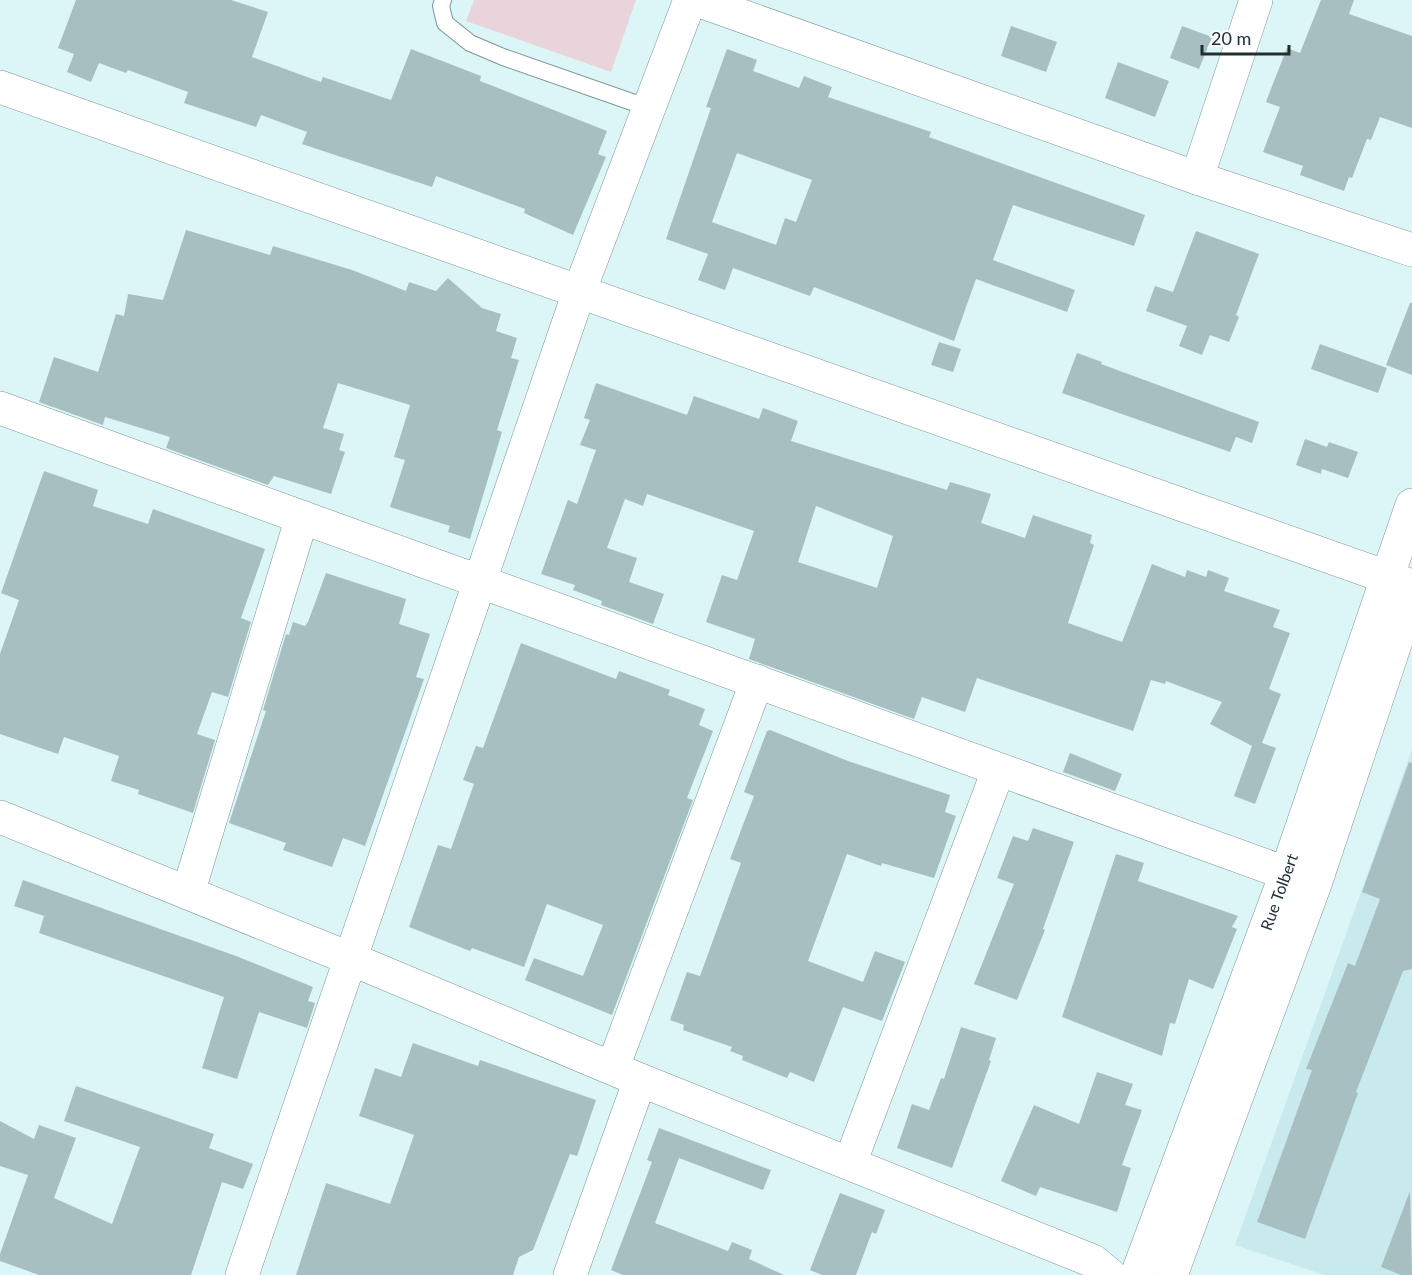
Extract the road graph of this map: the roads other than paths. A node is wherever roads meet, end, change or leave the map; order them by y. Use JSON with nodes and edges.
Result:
{"nodes":[{"id":1,"x":443,"y":0,"type":"edge"},
{"id":2,"x":690,"y":0,"type":"edge"},
{"id":3,"x":697,"y":0,"type":"edge"},
{"id":4,"x":1256,"y":0,"type":"edge"},
{"id":5,"x":0,"y":87,"type":"edge"},
{"id":6,"x":649,"y":108,"type":"junction"},
{"id":7,"x":1197,"y":178,"type":"junction"},
{"id":8,"x":1412,"y":250,"type":"edge"},
{"id":9,"x":579,"y":292,"type":"junction"},
{"id":10,"x":0,"y":408,"type":"edge"},
{"id":11,"x":1412,"y":505,"type":"edge"},
{"id":12,"x":302,"y":517,"type":"junction"},
{"id":13,"x":479,"y":581,"type":"junction"},
{"id":14,"x":1403,"y":585,"type":"edge"},
{"id":15,"x":757,"y":681,"type":"junction"},
{"id":16,"x":998,"y":771,"type":"junction"},
{"id":17,"x":0,"y":816,"type":"edge"},
{"id":18,"x":1301,"y":879,"type":"junction"},
{"id":19,"x":188,"y":893,"type":"junction"},
{"id":20,"x":351,"y":959,"type":"junction"},
{"id":21,"x":627,"y":1074,"type":"junction"},
{"id":22,"x":850,"y":1163,"type":"junction"},
{"id":23,"x":1102,"y":1268,"type":"edge"},
{"id":24,"x":1160,"y":1272,"type":"edge"},
{"id":25,"x":242,"y":1275,"type":"edge"},
{"id":26,"x":570,"y":1275,"type":"edge"}],
"edges":[{"from":1,"to":6,"type":"lane"},
{"from":2,"to":6,"type":"street"},
{"from":3,"to":7,"type":"street"},
{"from":4,"to":7,"type":"street"},
{"from":5,"to":9,"type":"street"},
{"from":6,"to":9,"type":"street"},
{"from":7,"to":8,"type":"street"},
{"from":9,"to":13,"type":"street"},
{"from":9,"to":14,"type":"street"},
{"from":10,"to":12,"type":"street"},
{"from":11,"to":14,"type":"street","name":"Rue Tolbert"},
{"from":12,"to":13,"type":"street"},
{"from":12,"to":19,"type":"street"},
{"from":13,"to":15,"type":"street"},
{"from":13,"to":20,"type":"street"},
{"from":14,"to":18,"type":"street","name":"Rue Tolbert"},
{"from":15,"to":16,"type":"street"},
{"from":15,"to":21,"type":"street"},
{"from":16,"to":18,"type":"street"},
{"from":16,"to":22,"type":"street"},
{"from":17,"to":19,"type":"street"},
{"from":18,"to":24,"type":"street","name":"Rue Tolbert"},
{"from":19,"to":20,"type":"street"},
{"from":20,"to":21,"type":"street"},
{"from":20,"to":25,"type":"street"},
{"from":21,"to":22,"type":"street"},
{"from":21,"to":26,"type":"street"},
{"from":22,"to":23,"type":"street"},
{"from":23,"to":24,"type":"street"}]}
